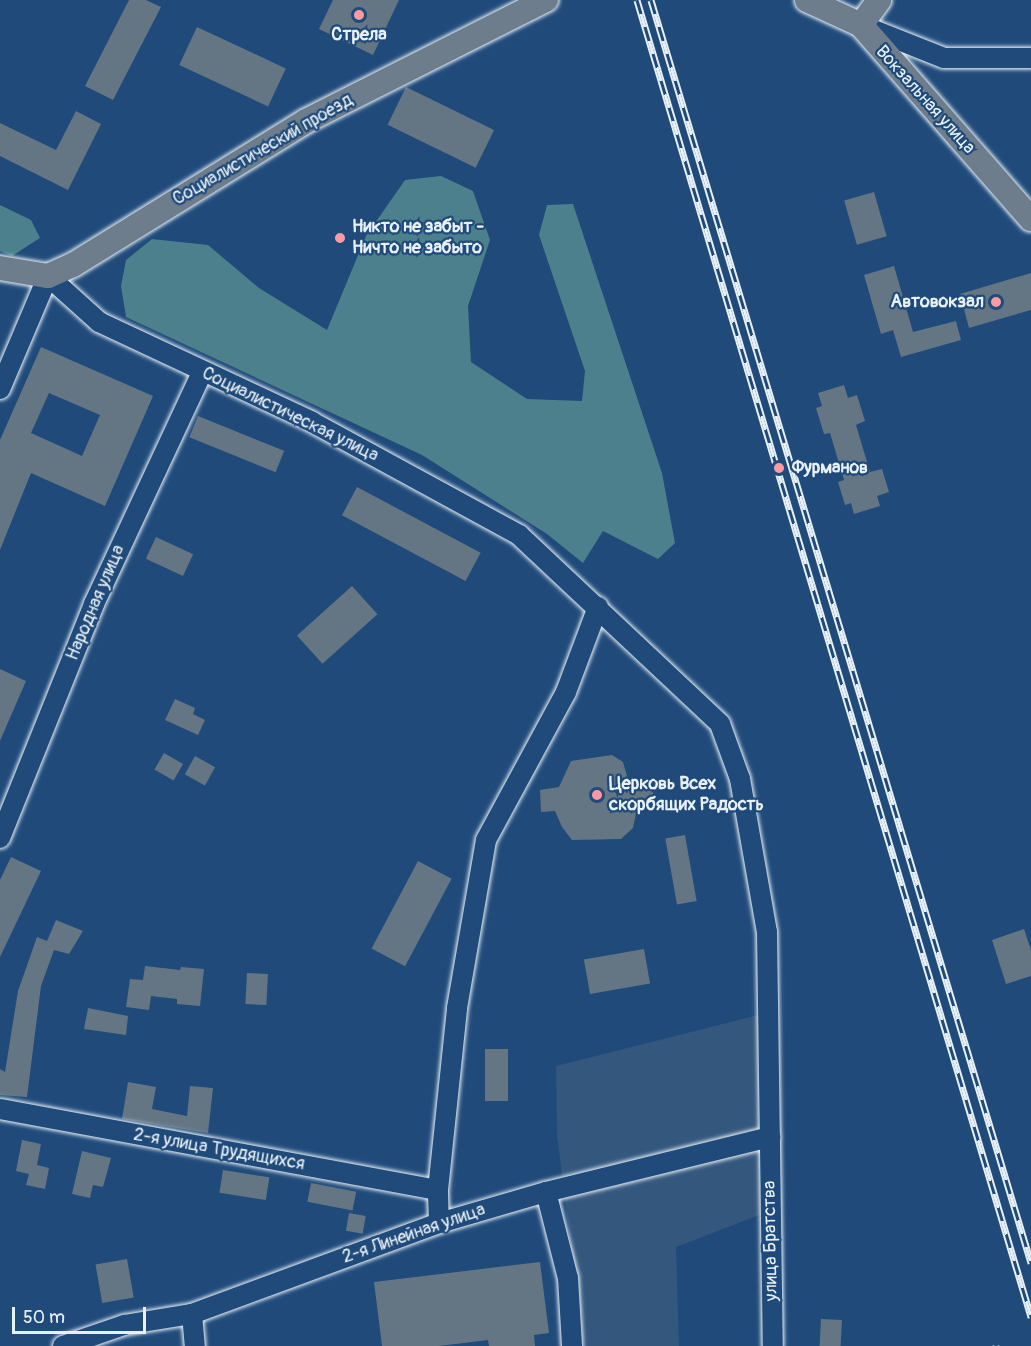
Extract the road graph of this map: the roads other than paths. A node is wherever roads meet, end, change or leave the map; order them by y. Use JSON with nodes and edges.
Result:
{"nodes":[{"id":1,"x":546,"y":0,"type":"edge"},
{"id":2,"x":807,"y":0,"type":"edge"},
{"id":3,"x":879,"y":0,"type":"edge"},
{"id":4,"x":861,"y":25,"type":"junction"},
{"id":5,"x":1031,"y":58,"type":"edge"},
{"id":6,"x":1031,"y":219,"type":"edge"},
{"id":7,"x":0,"y":268,"type":"edge"},
{"id":8,"x":48,"y":276,"type":"junction"},
{"id":9,"x":202,"y":372,"type":"junction"},
{"id":10,"x":0,"y":389,"type":"edge"},
{"id":11,"x":598,"y":607,"type":"junction"},
{"id":12,"x":0,"y":838,"type":"edge"},
{"id":13,"x":0,"y":1109,"type":"edge"},
{"id":14,"x":770,"y":1137,"type":"junction"},
{"id":15,"x":438,"y":1190,"type":"junction"},
{"id":16,"x":546,"y":1192,"type":"junction"},
{"id":17,"x":440,"y":1223,"type":"junction"},
{"id":18,"x":192,"y":1314,"type":"junction"},
{"id":19,"x":63,"y":1346,"type":"edge"},
{"id":20,"x":195,"y":1346,"type":"edge"},
{"id":21,"x":572,"y":1346,"type":"edge"},
{"id":22,"x":773,"y":1346,"type":"edge"}],
"edges":[{"from":1,"to":8,"type":"main road","name":"Социалистический проезд"},
{"from":2,"to":4,"type":"main road","name":"Вокзальная улица"},
{"from":3,"to":4,"type":"main road"},
{"from":4,"to":5,"type":"street"},
{"from":4,"to":6,"type":"main road","name":"Вокзальная улица"},
{"from":7,"to":8,"type":"main road"},
{"from":8,"to":9,"type":"street","name":"Социалистическая улица"},
{"from":8,"to":10,"type":"street"},
{"from":9,"to":11,"type":"street","name":"Социалистическая улица"},
{"from":9,"to":12,"type":"street","name":"Народная улица"},
{"from":11,"to":14,"type":"street","name":"Социалистическая улица"},
{"from":11,"to":15,"type":"street"},
{"from":13,"to":15,"type":"street","name":"2-я улица Трудящихся"},
{"from":14,"to":16,"type":"street","name":"2-я Линейная улица"},
{"from":14,"to":22,"type":"street","name":"улица Братства"},
{"from":15,"to":17,"type":"street"},
{"from":16,"to":17,"type":"street","name":"2-я Линейная улица"},
{"from":16,"to":21,"type":"street"},
{"from":17,"to":18,"type":"street","name":"2-я Линейная улица"},
{"from":18,"to":19,"type":"street","name":"2-я Линейная улица"},
{"from":18,"to":20,"type":"street"}]}
